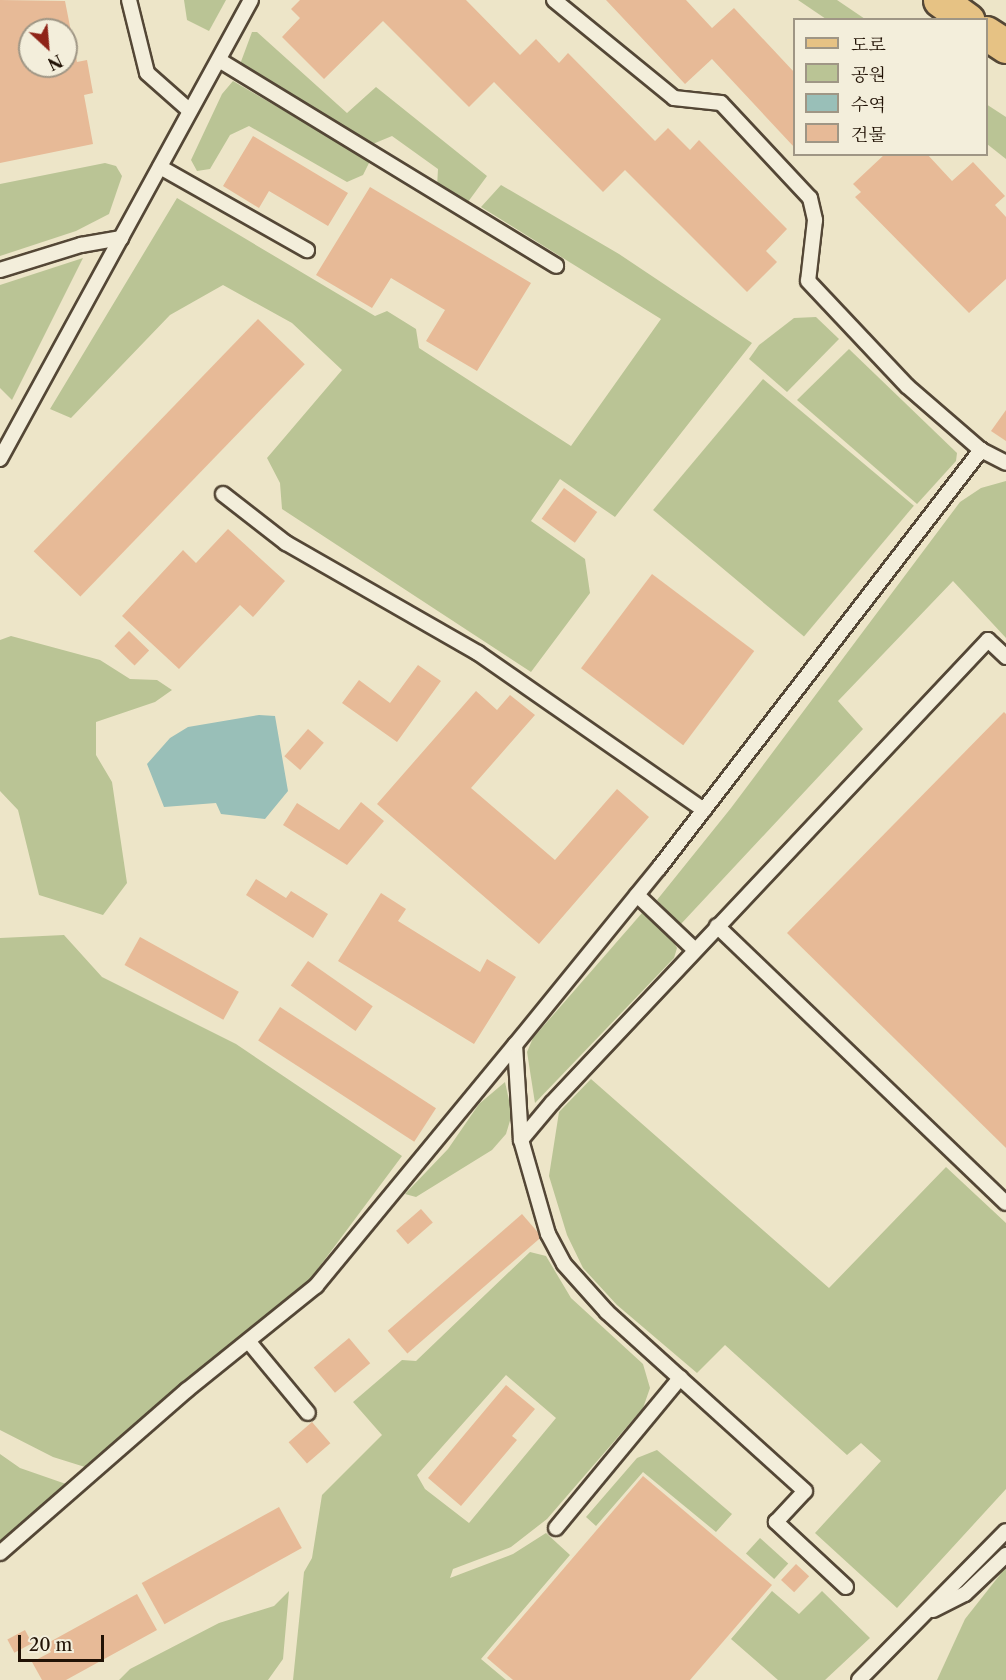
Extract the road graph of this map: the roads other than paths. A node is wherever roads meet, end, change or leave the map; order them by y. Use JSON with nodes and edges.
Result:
{"nodes":[{"id":1,"x":129,"y":0,"type":"edge"},
{"id":2,"x":251,"y":0,"type":"edge"},
{"id":3,"x":554,"y":0,"type":"edge"},
{"id":4,"x":940,"y":0,"type":"edge"},
{"id":5,"x":965,"y":18,"type":"edge"},
{"id":6,"x":988,"y":34,"type":"edge"},
{"id":7,"x":1006,"y":46,"type":"edge"},
{"id":8,"x":219,"y":60,"type":"junction"},
{"id":9,"x":190,"y":111,"type":"junction"},
{"id":10,"x":160,"y":167,"type":"junction"},
{"id":11,"x":121,"y":238,"type":"junction"},
{"id":12,"x":307,"y":250,"type":"dead end"},
{"id":13,"x":556,"y":266,"type":"dead end"},
{"id":14,"x":0,"y":270,"type":"edge"},
{"id":15,"x":981,"y":450,"type":"junction"},
{"id":16,"x":0,"y":459,"type":"edge"},
{"id":17,"x":1006,"y":463,"type":"edge"},
{"id":18,"x":223,"y":494,"type":"dead end"},
{"id":19,"x":1006,"y":657,"type":"edge"},
{"id":20,"x":704,"y":810,"type":"junction"},
{"id":21,"x":637,"y":895,"type":"junction"},
{"id":22,"x":717,"y":926,"type":"junction"},
{"id":23,"x":695,"y":950,"type":"junction"},
{"id":24,"x":515,"y":1045,"type":"junction"},
{"id":25,"x":521,"y":1140,"type":"junction"},
{"id":26,"x":1006,"y":1203,"type":"edge"},
{"id":27,"x":249,"y":1342,"type":"junction"},
{"id":28,"x":680,"y":1378,"type":"junction"},
{"id":29,"x":308,"y":1413,"type":"dead end"},
{"id":30,"x":556,"y":1528,"type":"dead end"},
{"id":31,"x":1006,"y":1531,"type":"edge"},
{"id":32,"x":0,"y":1553,"type":"edge"},
{"id":33,"x":1006,"y":1555,"type":"edge"},
{"id":34,"x":846,"y":1587,"type":"dead end"},
{"id":35,"x":921,"y":1617,"type":"junction"},
{"id":36,"x":859,"y":1680,"type":"edge"}],
"edges":[{"from":1,"to":9,"type":"lane"},
{"from":2,"to":8,"type":"lane"},
{"from":3,"to":15,"type":"lane"},
{"from":4,"to":5,"type":"main road"},
{"from":6,"to":7,"type":"main road"},
{"from":8,"to":9,"type":"lane"},
{"from":8,"to":13,"type":"lane"},
{"from":9,"to":10,"type":"lane"},
{"from":10,"to":11,"type":"lane"},
{"from":10,"to":12,"type":"lane"},
{"from":11,"to":14,"type":"lane"},
{"from":11,"to":16,"type":"lane"},
{"from":15,"to":17,"type":"lane"},
{"from":15,"to":20,"type":"lane"},
{"from":18,"to":20,"type":"lane"},
{"from":19,"to":22,"type":"lane"},
{"from":20,"to":21,"type":"lane"},
{"from":21,"to":23,"type":"lane"},
{"from":21,"to":24,"type":"lane"},
{"from":22,"to":23,"type":"lane"},
{"from":22,"to":26,"type":"lane"},
{"from":23,"to":25,"type":"lane"},
{"from":24,"to":25,"type":"lane"},
{"from":24,"to":27,"type":"lane"},
{"from":25,"to":28,"type":"lane"},
{"from":27,"to":29,"type":"lane"},
{"from":27,"to":32,"type":"lane"},
{"from":28,"to":30,"type":"lane"},
{"from":28,"to":34,"type":"lane"},
{"from":31,"to":35,"type":"lane"},
{"from":33,"to":35,"type":"lane"},
{"from":35,"to":36,"type":"lane"}]}
